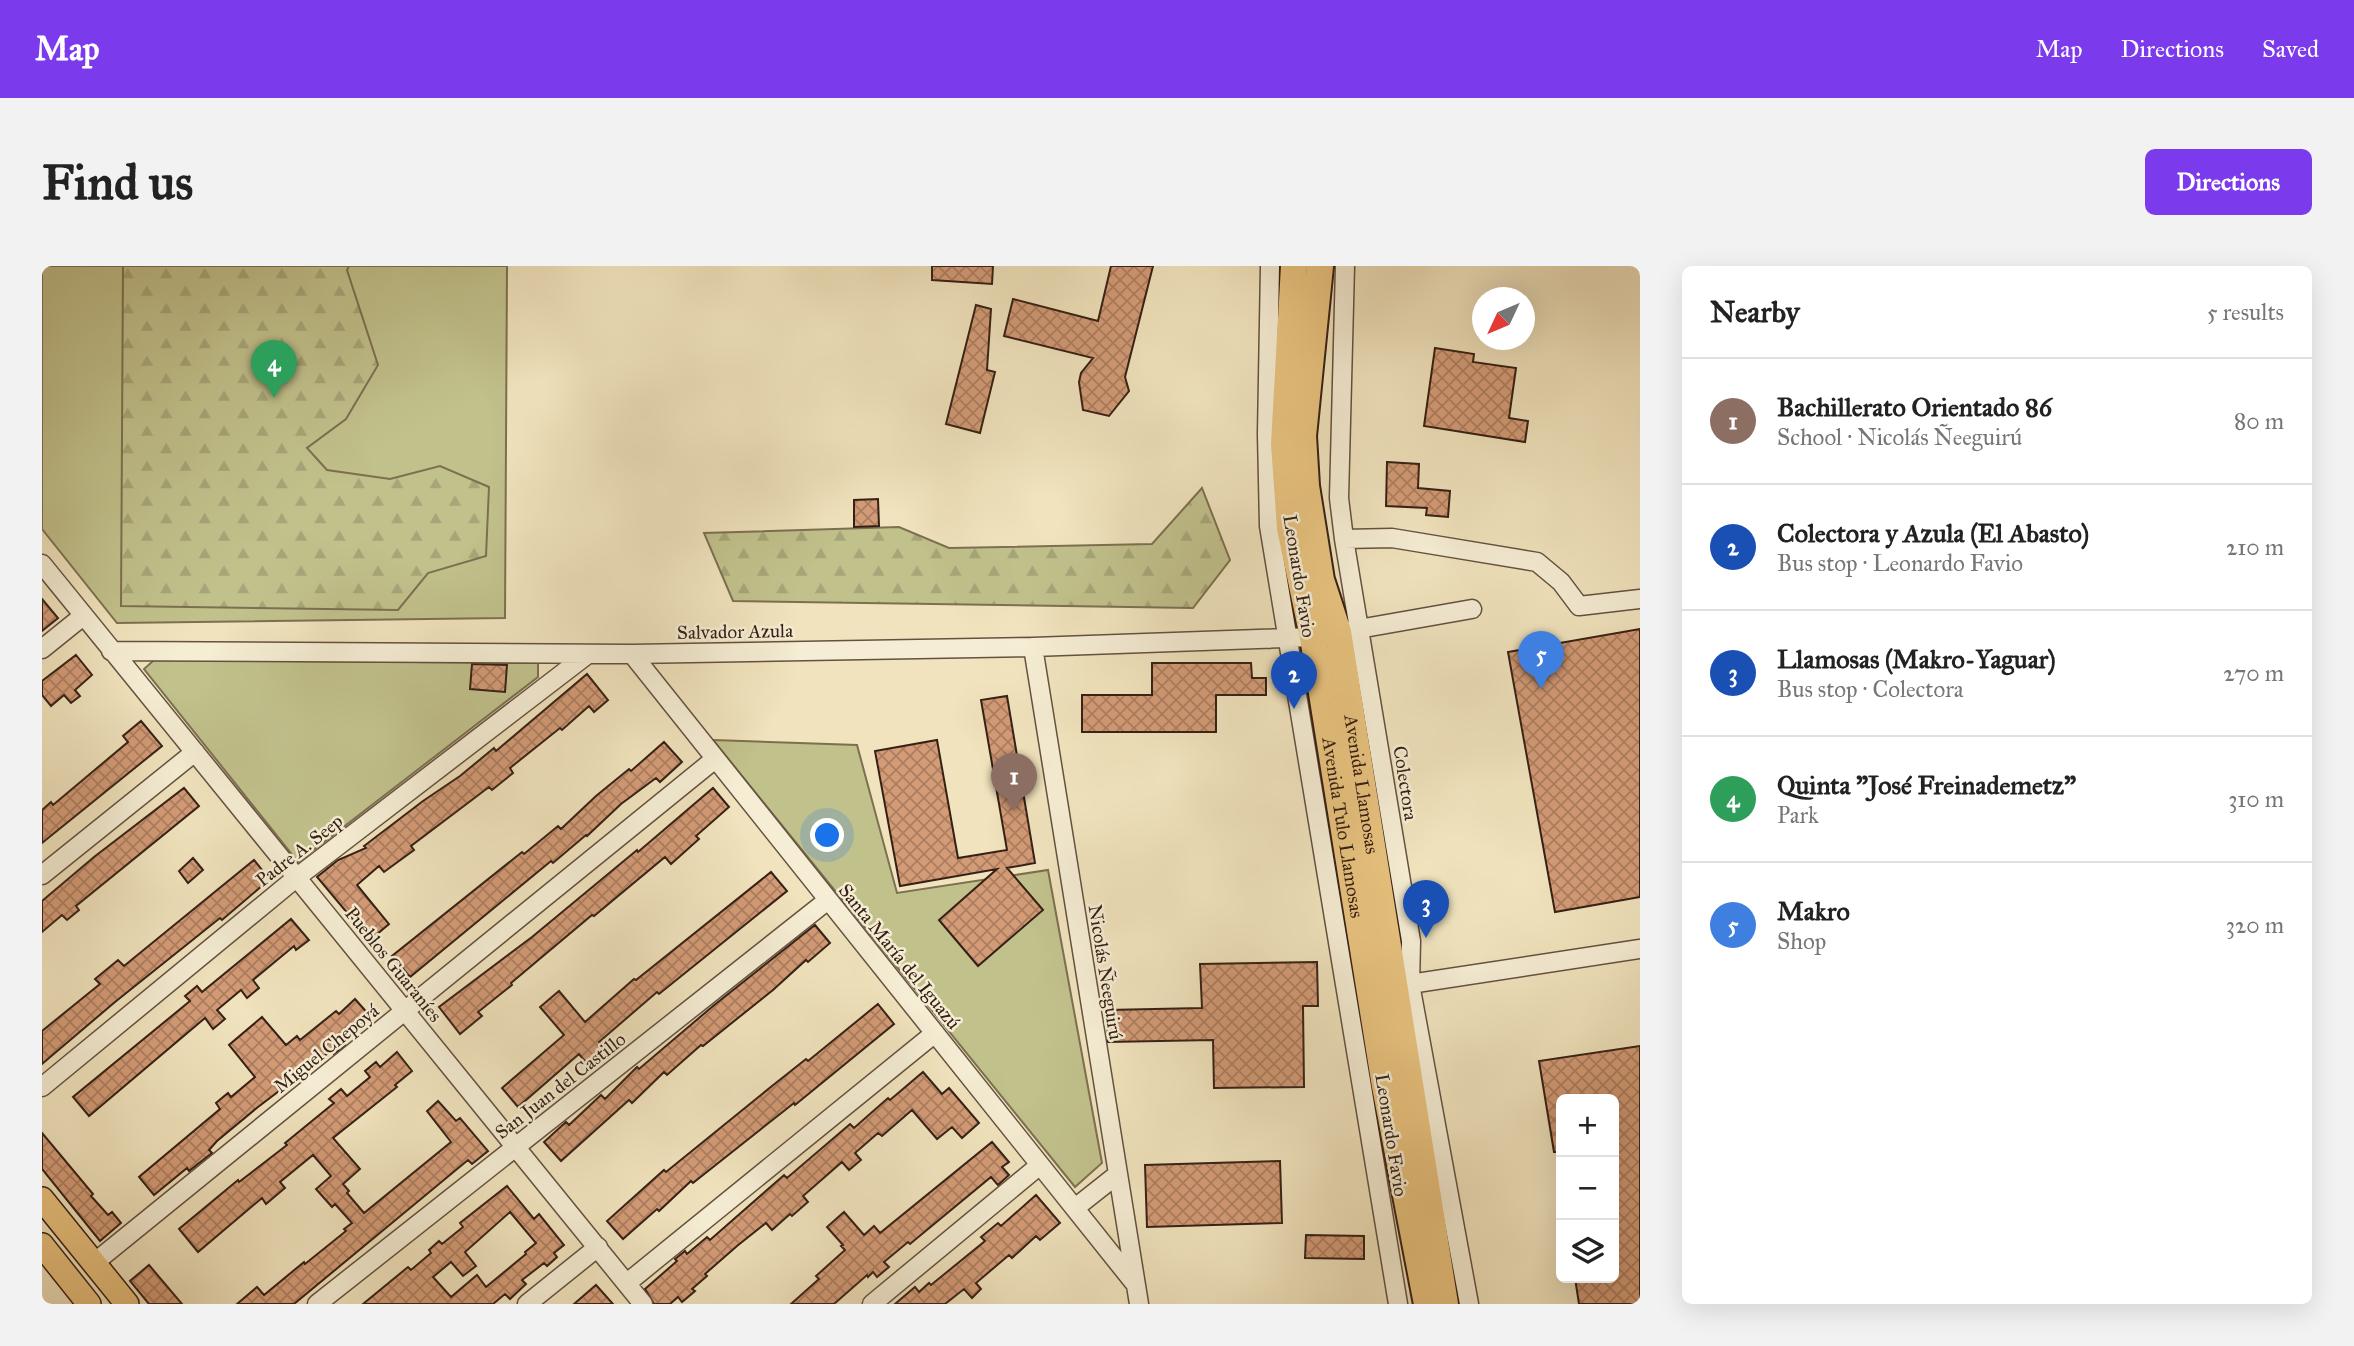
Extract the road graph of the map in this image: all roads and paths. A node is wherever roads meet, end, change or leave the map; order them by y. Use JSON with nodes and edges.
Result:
{"nodes":[{"id":1,"x":1270,"y":266,"type":"edge"},
{"id":2,"x":1294,"y":266,"type":"edge"},
{"id":3,"x":1320,"y":266,"type":"edge"},
{"id":4,"x":1345,"y":266,"type":"edge"},
{"id":5,"x":1344,"y":539,"type":"junction"},
{"id":6,"x":42,"y":564,"type":"edge"},
{"id":7,"x":1640,"y":598,"type":"edge"},
{"id":8,"x":1472,"y":609,"type":"dead end"},
{"id":9,"x":83,"y":616,"type":"junction"},
{"id":10,"x":1325,"y":634,"type":"junction"},
{"id":11,"x":1032,"y":647,"type":"junction"},
{"id":12,"x":42,"y":649,"type":"edge"},
{"id":13,"x":111,"y":651,"type":"junction"},
{"id":14,"x":588,"y":654,"type":"junction"},
{"id":15,"x":632,"y":654,"type":"junction"},
{"id":16,"x":195,"y":752,"type":"junction"},
{"id":17,"x":715,"y":759,"type":"junction"},
{"id":18,"x":42,"y":876,"type":"edge"},
{"id":19,"x":296,"y":877,"type":"junction"},
{"id":20,"x":828,"y":900,"type":"junction"},
{"id":21,"x":1640,"y":949,"type":"edge"},
{"id":22,"x":1410,"y":984,"type":"junction"},
{"id":23,"x":405,"y":1011,"type":"junction"},
{"id":24,"x":935,"y":1034,"type":"junction"},
{"id":25,"x":42,"y":1087,"type":"edge"},
{"id":26,"x":516,"y":1147,"type":"junction"},
{"id":27,"x":1040,"y":1165,"type":"junction"},
{"id":28,"x":1118,"y":1174,"type":"junction"},
{"id":29,"x":42,"y":1199,"type":"edge"},
{"id":30,"x":1074,"y":1208,"type":"junction"},
{"id":31,"x":42,"y":1245,"type":"edge"},
{"id":32,"x":598,"y":1247,"type":"junction"},
{"id":33,"x":94,"y":1263,"type":"junction"},
{"id":34,"x":627,"y":1283,"type":"junction"},
{"id":35,"x":1136,"y":1285,"type":"junction"},
{"id":36,"x":89,"y":1304,"type":"edge"},
{"id":37,"x":127,"y":1304,"type":"edge"},
{"id":38,"x":317,"y":1304,"type":"edge"},
{"id":39,"x":527,"y":1304,"type":"edge"},
{"id":40,"x":643,"y":1304,"type":"edge"},
{"id":41,"x":872,"y":1304,"type":"edge"},
{"id":42,"x":1139,"y":1304,"type":"edge"},
{"id":43,"x":1398,"y":1304,"type":"edge"},
{"id":44,"x":1427,"y":1304,"type":"edge"},
{"id":45,"x":1446,"y":1304,"type":"edge"},
{"id":46,"x":1469,"y":1304,"type":"edge"}],
"edges":[{"from":1,"to":10,"type":"street","name":"Leonardo Favio"},
{"from":2,"to":10,"type":"highway","name":"Avenida Tulo Llamosas"},
{"from":3,"to":10,"type":"highway","name":"Avenida Llamosas"},
{"from":4,"to":5,"type":"street","name":"Colectora"},
{"from":5,"to":7,"type":"street"},
{"from":5,"to":10,"type":"street","name":"Colectora"},
{"from":6,"to":9,"type":"street","name":"Pueblos Guaraníes"},
{"from":8,"to":10,"type":"street","name":"Salvador Azula"},
{"from":9,"to":12,"type":"street"},
{"from":9,"to":13,"type":"street","name":"Pueblos Guaraníes"},
{"from":10,"to":11,"type":"street","name":"Salvador Azula"},
{"from":10,"to":22,"type":"street","name":"Colectora"},
{"from":10,"to":43,"type":"street","name":"Leonardo Favio"},
{"from":10,"to":44,"type":"highway","name":"Avenida Tulo Llamosas"},
{"from":10,"to":45,"type":"highway","name":"Avenida Llamosas"},
{"from":11,"to":15,"type":"street","name":"Salvador Azula"},
{"from":11,"to":28,"type":"street","name":"Nicolás Ñeeguirú"},
{"from":13,"to":14,"type":"street","name":"Salvador Azula"},
{"from":13,"to":16,"type":"street","name":"Pueblos Guaraníes"},
{"from":14,"to":15,"type":"street","name":"Salvador Azula"},
{"from":14,"to":19,"type":"street","name":"Padre A. Seep"},
{"from":15,"to":17,"type":"street","name":"Santa María del Iguazú"},
{"from":16,"to":18,"type":"street"},
{"from":16,"to":19,"type":"street","name":"Pueblos Guaraníes"},
{"from":17,"to":20,"type":"street","name":"Santa María del Iguazú"},
{"from":17,"to":23,"type":"street","name":"Miguel Chepoyá"},
{"from":19,"to":23,"type":"street","name":"Pueblos Guaraníes"},
{"from":19,"to":25,"type":"street","name":"Padre A. Seep"},
{"from":20,"to":24,"type":"street","name":"Santa María del Iguazú"},
{"from":20,"to":26,"type":"street","name":"San Juan del Castillo"},
{"from":21,"to":22,"type":"street"},
{"from":22,"to":46,"type":"street","name":"Colectora"},
{"from":23,"to":26,"type":"street","name":"Pueblos Guaraníes"},
{"from":23,"to":33,"type":"street","name":"Miguel Chepoyá"},
{"from":24,"to":27,"type":"street","name":"Santa María del Iguazú"},
{"from":24,"to":34,"type":"street"},
{"from":26,"to":32,"type":"street","name":"Pueblos Guaraníes"},
{"from":26,"to":38,"type":"street","name":"San Juan del Castillo"},
{"from":27,"to":30,"type":"street","name":"Santa María del Iguazú"},
{"from":27,"to":41,"type":"street"},
{"from":28,"to":30,"type":"street"},
{"from":28,"to":35,"type":"street","name":"Nicolás Ñeeguirú"},
{"from":29,"to":33,"type":"main road"},
{"from":30,"to":35,"type":"street","name":"Santa María del Iguazú"},
{"from":31,"to":36,"type":"main road"},
{"from":32,"to":34,"type":"street","name":"Pueblos Guaraníes"},
{"from":32,"to":39,"type":"street"},
{"from":33,"to":37,"type":"main road"},
{"from":34,"to":40,"type":"street","name":"Pueblos Guaraníes"},
{"from":35,"to":42,"type":"street","name":"Nicolás Ñeeguirú"}]}
